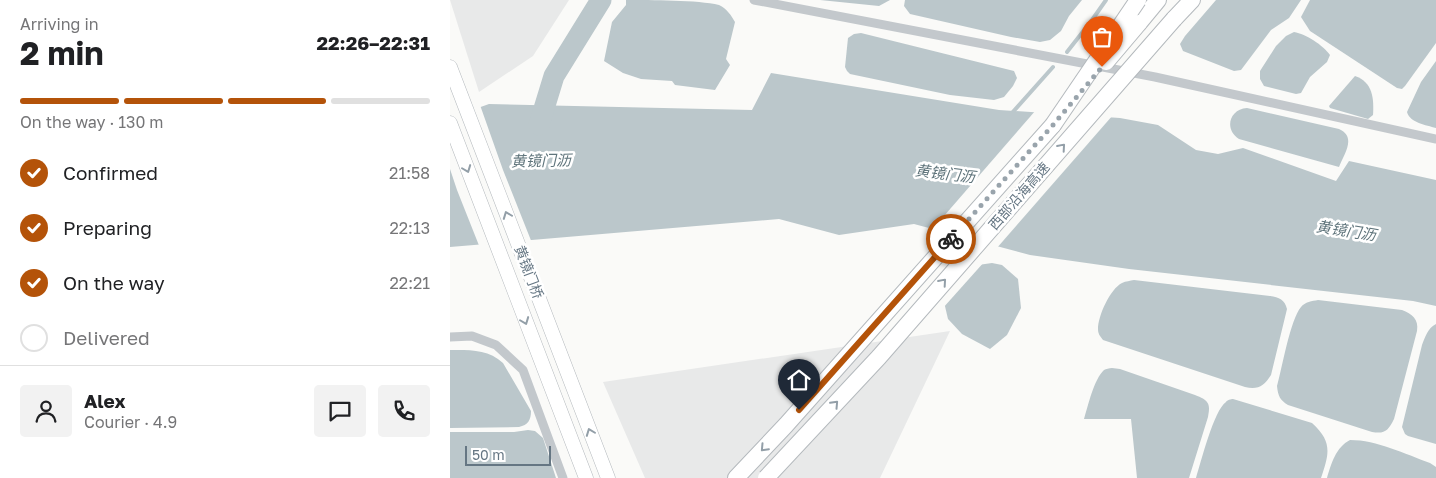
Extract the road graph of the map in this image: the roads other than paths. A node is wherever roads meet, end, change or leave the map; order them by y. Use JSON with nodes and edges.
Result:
{"nodes":[{"id":1,"x":754,"y":0,"type":"edge"},
{"id":2,"x":1138,"y":0,"type":"edge"},
{"id":3,"x":1158,"y":0,"type":"edge"},
{"id":4,"x":1190,"y":0,"type":"edge"},
{"id":5,"x":450,"y":67,"type":"edge"},
{"id":6,"x":450,"y":123,"type":"edge"},
{"id":7,"x":1053,"y":125,"type":"junction"},
{"id":8,"x":1436,"y":139,"type":"edge"},
{"id":9,"x":450,"y":337,"type":"edge"},
{"id":10,"x":563,"y":478,"type":"edge"},
{"id":11,"x":586,"y":478,"type":"edge"},
{"id":12,"x":608,"y":478,"type":"edge"},
{"id":13,"x":736,"y":478,"type":"edge"},
{"id":14,"x":766,"y":478,"type":"edge"}],
"edges":[{"from":1,"to":8,"type":"street"},
{"from":2,"to":7,"type":"highway","bridge":true},
{"from":3,"to":7,"type":"highway","name":"西部沿海高速","bridge":true},
{"from":14,"to":4,"type":"highway","name":"西部沿海高速","one_way":true,"bridge":true},
{"from":12,"to":5,"type":"main road","name":"黄镜门桥","one_way":true},
{"from":6,"to":11,"type":"main road","name":"黄镜门桥","one_way":true},
{"from":7,"to":13,"type":"highway","name":"西部沿海高速","one_way":true},
{"from":9,"to":10,"type":"street"}]}
